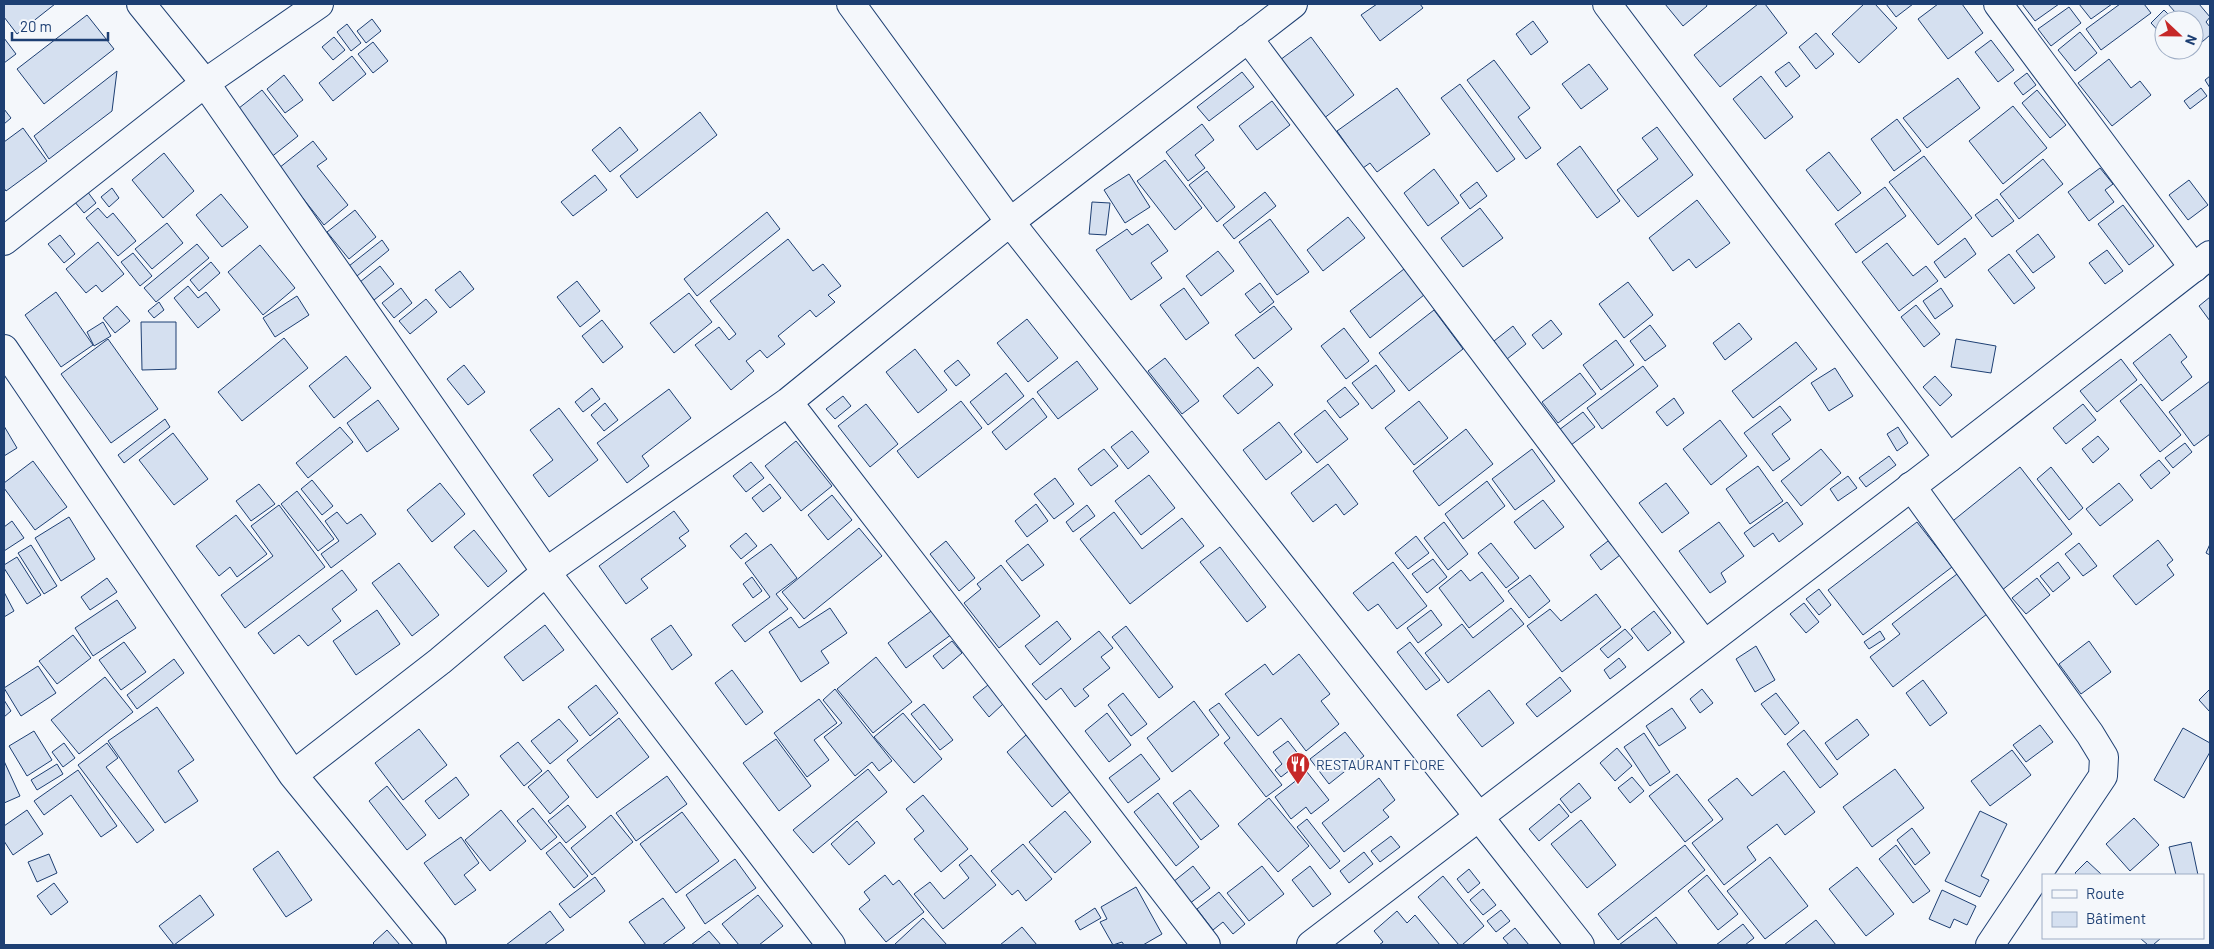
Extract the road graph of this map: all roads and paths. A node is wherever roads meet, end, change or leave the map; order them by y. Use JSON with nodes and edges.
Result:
{"nodes":[{"id":1,"x":140,"y":4,"type":"edge"},
{"id":2,"x":318,"y":4,"type":"edge"},
{"id":3,"x":851,"y":4,"type":"edge"},
{"id":4,"x":1293,"y":4,"type":"edge"},
{"id":5,"x":1607,"y":4,"type":"edge"},
{"id":6,"x":1998,"y":4,"type":"edge"},
{"id":7,"x":1248,"y":38,"type":"junction"},
{"id":8,"x":205,"y":82,"type":"junction"},
{"id":9,"x":1010,"y":222,"type":"junction"},
{"id":10,"x":4,"y":241,"type":"edge"},
{"id":11,"x":2202,"y":261,"type":"edge"},
{"id":12,"x":4,"y":349,"type":"edge"},
{"id":13,"x":788,"y":402,"type":"junction"},
{"id":14,"x":1949,"y":458,"type":"junction"},
{"id":15,"x":1911,"y":486,"type":"junction"},
{"id":16,"x":546,"y":572,"type":"junction"},
{"id":17,"x":1704,"y":644,"type":"junction"},
{"id":18,"x":293,"y":775,"type":"junction"},
{"id":19,"x":1477,"y":816,"type":"junction"},
{"id":20,"x":432,"y":945,"type":"edge"},
{"id":21,"x":832,"y":945,"type":"edge"},
{"id":22,"x":1206,"y":945,"type":"edge"},
{"id":23,"x":1311,"y":945,"type":"edge"},
{"id":24,"x":1580,"y":945,"type":"edge"},
{"id":25,"x":1990,"y":945,"type":"edge"}],
"edges":[{"from":1,"to":8,"type":"street"},
{"from":2,"to":8,"type":"street"},
{"from":3,"to":9,"type":"street"},
{"from":4,"to":7,"type":"street"},
{"from":5,"to":14,"type":"street"},
{"from":6,"to":11,"type":"street"},
{"from":7,"to":9,"type":"street"},
{"from":7,"to":17,"type":"street"},
{"from":8,"to":10,"type":"street"},
{"from":8,"to":16,"type":"street"},
{"from":9,"to":13,"type":"street"},
{"from":9,"to":19,"type":"street"},
{"from":11,"to":14,"type":"street"},
{"from":12,"to":18,"type":"street"},
{"from":13,"to":16,"type":"street"},
{"from":13,"to":22,"type":"street"},
{"from":14,"to":15,"type":"street"},
{"from":15,"to":17,"type":"street"},
{"from":15,"to":25,"type":"street"},
{"from":16,"to":18,"type":"street"},
{"from":16,"to":21,"type":"street"},
{"from":17,"to":19,"type":"street"},
{"from":18,"to":20,"type":"street"},
{"from":19,"to":23,"type":"street"},
{"from":19,"to":24,"type":"street"}]}
